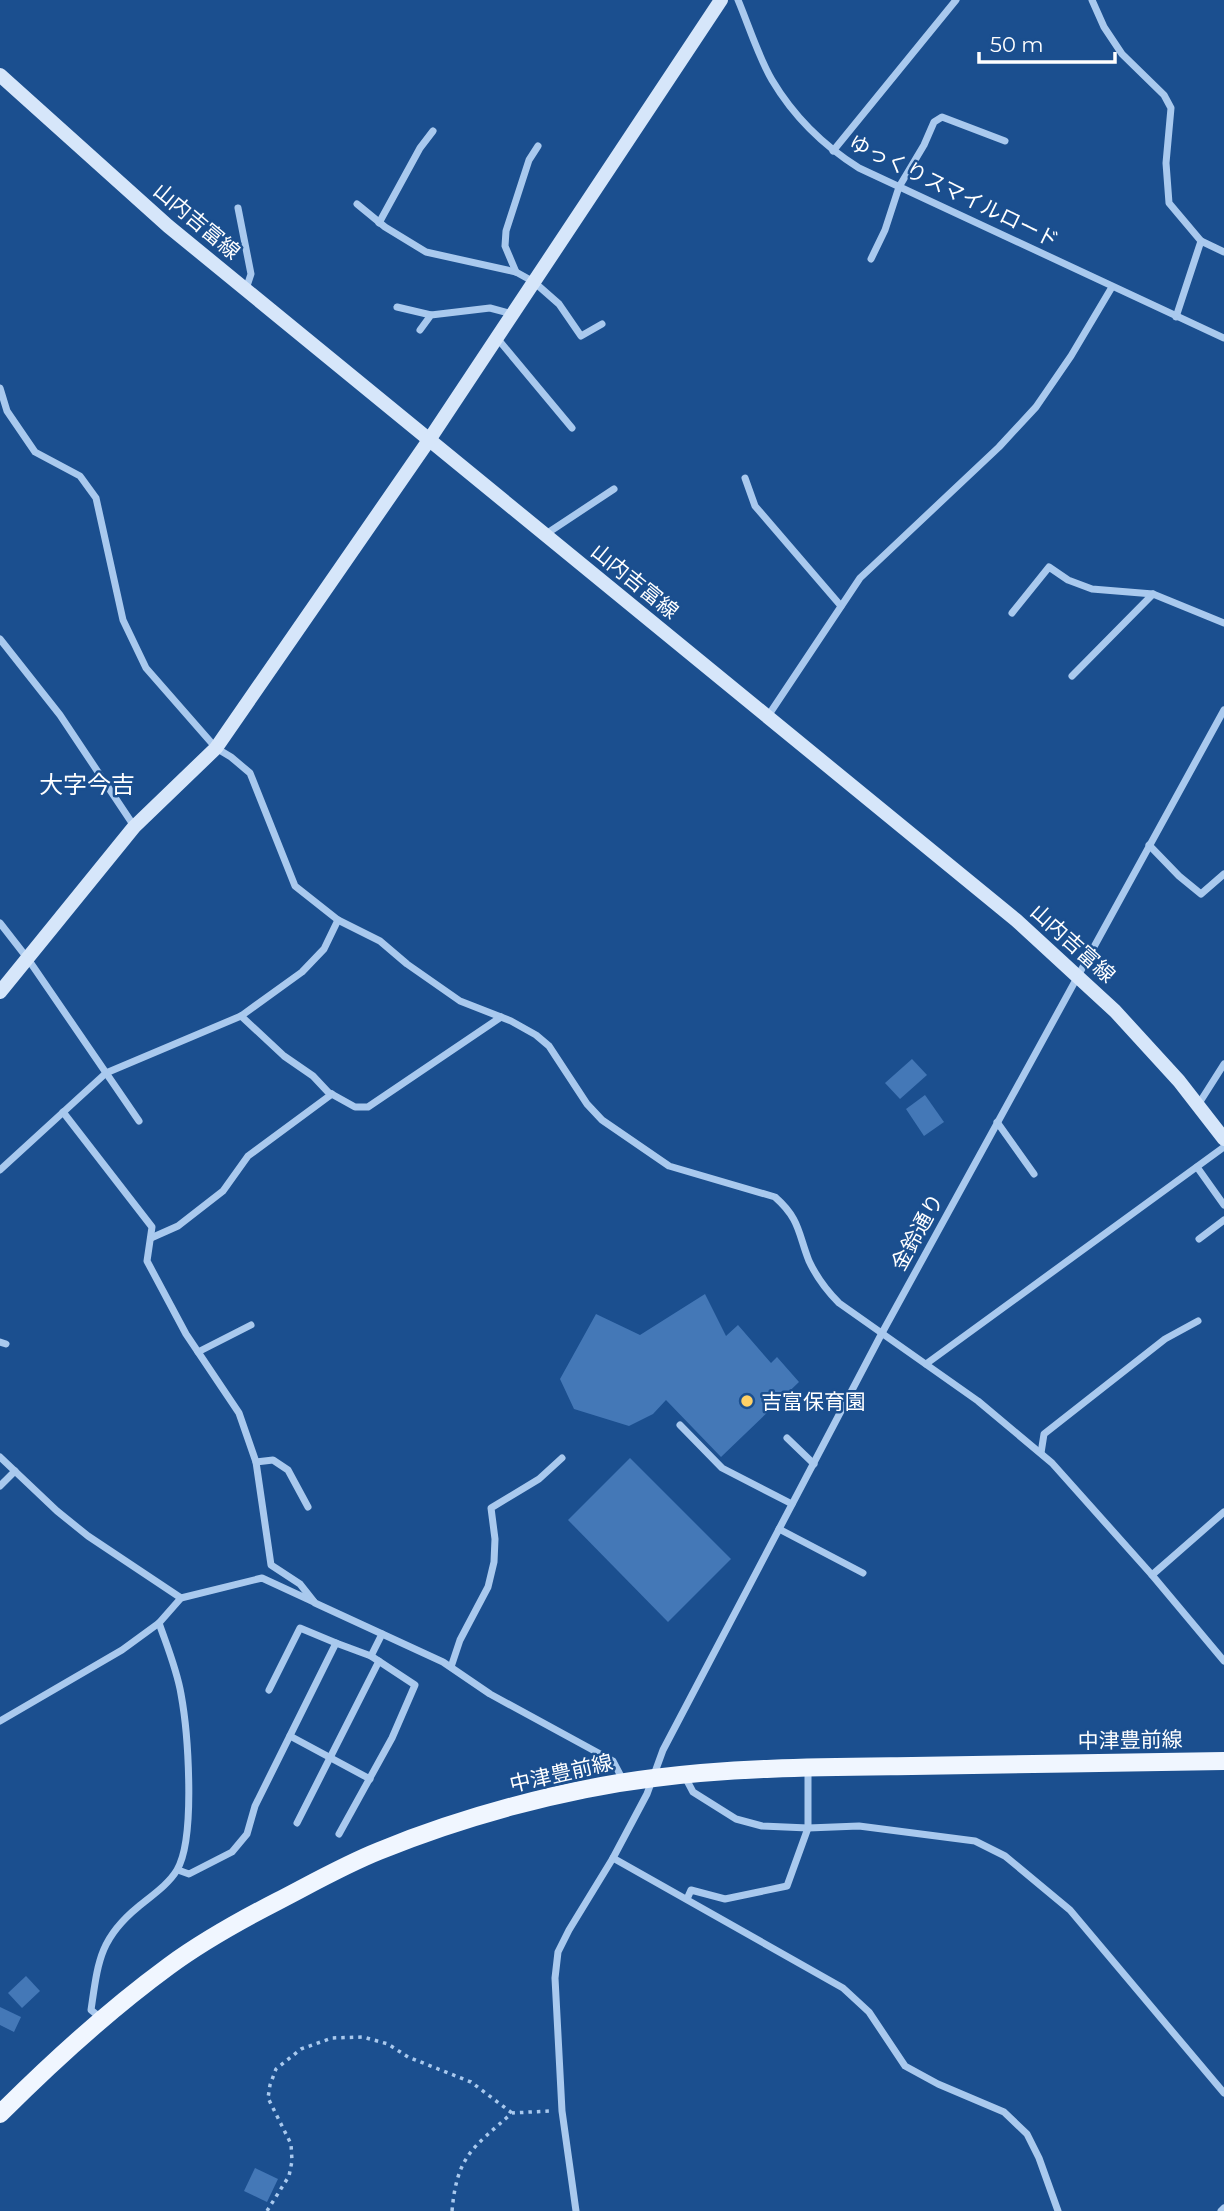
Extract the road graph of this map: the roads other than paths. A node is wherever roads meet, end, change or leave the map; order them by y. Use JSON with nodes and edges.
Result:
{"nodes":[{"id":1,"x":721,"y":0,"type":"edge"},
{"id":2,"x":738,"y":0,"type":"edge"},
{"id":3,"x":956,"y":0,"type":"edge"},
{"id":4,"x":1092,"y":0,"type":"edge"},
{"id":5,"x":0,"y":75,"type":"edge"},
{"id":6,"x":433,"y":131,"type":"dead end"},
{"id":7,"x":1004,"y":141,"type":"dead end"},
{"id":8,"x":538,"y":146,"type":"dead end"},
{"id":9,"x":833,"y":151,"type":"junction"},
{"id":10,"x":899,"y":187,"type":"junction"},
{"id":11,"x":358,"y":204,"type":"dead end"},
{"id":12,"x":239,"y":208,"type":"dead end"},
{"id":13,"x":379,"y":223,"type":"junction"},
{"id":14,"x":1201,"y":241,"type":"junction"},
{"id":15,"x":1224,"y":252,"type":"edge"},
{"id":16,"x":871,"y":259,"type":"dead end"},
{"id":17,"x":516,"y":272,"type":"junction"},
{"id":18,"x":534,"y":282,"type":"junction"},
{"id":19,"x":1112,"y":287,"type":"junction"},
{"id":20,"x":246,"y":290,"type":"junction"},
{"id":21,"x":397,"y":307,"type":"dead end"},
{"id":22,"x":512,"y":314,"type":"junction"},
{"id":23,"x":431,"y":315,"type":"junction"},
{"id":24,"x":1176,"y":317,"type":"junction"},
{"id":25,"x":602,"y":324,"type":"dead end"},
{"id":26,"x":420,"y":330,"type":"dead end"},
{"id":27,"x":497,"y":338,"type":"junction"},
{"id":28,"x":1224,"y":338,"type":"edge"},
{"id":29,"x":0,"y":388,"type":"edge"},
{"id":30,"x":572,"y":428,"type":"dead end"},
{"id":31,"x":429,"y":440,"type":"junction"},
{"id":32,"x":745,"y":478,"type":"dead end"},
{"id":33,"x":614,"y":489,"type":"dead end"},
{"id":34,"x":545,"y":534,"type":"junction"},
{"id":35,"x":1153,"y":594,"type":"junction"},
{"id":36,"x":841,"y":606,"type":"junction"},
{"id":37,"x":1012,"y":613,"type":"dead end"},
{"id":38,"x":1224,"y":623,"type":"edge"},
{"id":39,"x":0,"y":639,"type":"edge"},
{"id":40,"x":1072,"y":676,"type":"dead end"},
{"id":41,"x":1224,"y":710,"type":"edge"},
{"id":42,"x":768,"y":717,"type":"junction"},
{"id":43,"x":216,"y":748,"type":"junction"},
{"id":44,"x":134,"y":827,"type":"junction"},
{"id":45,"x":1149,"y":845,"type":"junction"},
{"id":46,"x":1224,"y":874,"type":"edge"},
{"id":47,"x":338,"y":920,"type":"junction"},
{"id":48,"x":0,"y":923,"type":"edge"},
{"id":49,"x":28,"y":959,"type":"junction"},
{"id":50,"x":1077,"y":976,"type":"junction"},
{"id":51,"x":0,"y":992,"type":"edge"},
{"id":52,"x":241,"y":1016,"type":"junction"},
{"id":53,"x":501,"y":1017,"type":"junction"},
{"id":54,"x":1224,"y":1064,"type":"edge"},
{"id":55,"x":106,"y":1073,"type":"junction"},
{"id":56,"x":332,"y":1094,"type":"junction"},
{"id":57,"x":1198,"y":1106,"type":"junction"},
{"id":58,"x":63,"y":1112,"type":"junction"},
{"id":59,"x":139,"y":1121,"type":"dead end"},
{"id":60,"x":997,"y":1122,"type":"junction"},
{"id":61,"x":1224,"y":1139,"type":"edge"},
{"id":62,"x":1224,"y":1147,"type":"edge"},
{"id":63,"x":1197,"y":1167,"type":"junction"},
{"id":64,"x":0,"y":1170,"type":"edge"},
{"id":65,"x":1034,"y":1174,"type":"dead end"},
{"id":66,"x":1224,"y":1205,"type":"edge"},
{"id":67,"x":1224,"y":1220,"type":"edge"},
{"id":68,"x":151,"y":1238,"type":"junction"},
{"id":69,"x":1199,"y":1239,"type":"dead end"},
{"id":70,"x":1198,"y":1321,"type":"dead end"},
{"id":71,"x":251,"y":1325,"type":"dead end"},
{"id":72,"x":882,"y":1333,"type":"junction"},
{"id":73,"x":198,"y":1352,"type":"junction"},
{"id":74,"x":926,"y":1364,"type":"junction"},
{"id":75,"x":680,"y":1425,"type":"dead end"},
{"id":76,"x":787,"y":1438,"type":"dead end"},
{"id":77,"x":1041,"y":1453,"type":"junction"},
{"id":78,"x":0,"y":1457,"type":"edge"},
{"id":79,"x":562,"y":1458,"type":"dead end"},
{"id":80,"x":256,"y":1462,"type":"junction"},
{"id":81,"x":814,"y":1464,"type":"junction"},
{"id":82,"x":15,"y":1471,"type":"junction"},
{"id":83,"x":0,"y":1486,"type":"edge"},
{"id":84,"x":792,"y":1504,"type":"junction"},
{"id":85,"x":308,"y":1507,"type":"dead end"},
{"id":86,"x":1224,"y":1512,"type":"edge"},
{"id":87,"x":779,"y":1529,"type":"junction"},
{"id":88,"x":863,"y":1573,"type":"dead end"},
{"id":89,"x":1152,"y":1575,"type":"junction"},
{"id":90,"x":181,"y":1598,"type":"junction"},
{"id":91,"x":315,"y":1602,"type":"junction"},
{"id":92,"x":159,"y":1623,"type":"junction"},
{"id":93,"x":382,"y":1634,"type":"junction"},
{"id":94,"x":336,"y":1643,"type":"junction"},
{"id":95,"x":371,"y":1656,"type":"junction"},
{"id":96,"x":379,"y":1661,"type":"junction"},
{"id":97,"x":1224,"y":1661,"type":"edge"},
{"id":98,"x":451,"y":1667,"type":"junction"},
{"id":99,"x":269,"y":1690,"type":"dead end"},
{"id":100,"x":0,"y":1721,"type":"edge"},
{"id":101,"x":290,"y":1736,"type":"junction"},
{"id":102,"x":330,"y":1757,"type":"junction"},
{"id":103,"x":1224,"y":1761,"type":"edge"},
{"id":104,"x":808,"y":1768,"type":"junction"},
{"id":105,"x":684,"y":1775,"type":"junction"},
{"id":106,"x":653,"y":1778,"type":"junction"},
{"id":107,"x":370,"y":1779,"type":"junction"},
{"id":108,"x":624,"y":1782,"type":"junction"},
{"id":109,"x":297,"y":1823,"type":"dead end"},
{"id":110,"x":808,"y":1828,"type":"junction"},
{"id":111,"x":340,"y":1834,"type":"dead end"},
{"id":112,"x":613,"y":1858,"type":"junction"},
{"id":113,"x":178,"y":1870,"type":"junction"},
{"id":114,"x":687,"y":1899,"type":"junction"},
{"id":115,"x":101,"y":2019,"type":"junction"},
{"id":116,"x":1224,"y":2093,"type":"edge"},
{"id":117,"x":0,"y":2114,"type":"edge"},
{"id":118,"x":576,"y":2211,"type":"edge"},
{"id":119,"x":1058,"y":2211,"type":"edge"}],
"edges":[{"from":1,"to":18,"type":"main road"},
{"from":2,"to":9,"type":"street","name":"ゆっくりスマイルロード"},
{"from":3,"to":9,"type":"street"},
{"from":4,"to":14,"type":"street"},
{"from":5,"to":20,"type":"main road","name":"山内吉富線"},
{"from":6,"to":13,"type":"street"},
{"from":7,"to":10,"type":"street"},
{"from":8,"to":17,"type":"street"},
{"from":9,"to":10,"type":"street","name":"ゆっくりスマイルロード"},
{"from":10,"to":16,"type":"street"},
{"from":10,"to":19,"type":"street","name":"ゆっくりスマイルロード"},
{"from":11,"to":13,"type":"street"},
{"from":12,"to":20,"type":"street"},
{"from":13,"to":17,"type":"street"},
{"from":14,"to":15,"type":"street"},
{"from":14,"to":24,"type":"street"},
{"from":17,"to":18,"type":"street"},
{"from":18,"to":22,"type":"main road"},
{"from":18,"to":25,"type":"street"},
{"from":19,"to":24,"type":"street","name":"ゆっくりスマイルロード"},
{"from":19,"to":36,"type":"street"},
{"from":20,"to":31,"type":"main road","name":"山内吉富線"},
{"from":21,"to":23,"type":"street"},
{"from":22,"to":23,"type":"street"},
{"from":22,"to":27,"type":"main road"},
{"from":23,"to":26,"type":"street"},
{"from":24,"to":28,"type":"street","name":"ゆっくりスマイルロード"},
{"from":27,"to":30,"type":"street"},
{"from":27,"to":31,"type":"main road"},
{"from":29,"to":43,"type":"street"},
{"from":31,"to":34,"type":"main road","name":"山内吉富線"},
{"from":31,"to":43,"type":"main road"},
{"from":32,"to":36,"type":"street"},
{"from":33,"to":34,"type":"street"},
{"from":34,"to":42,"type":"main road","name":"山内吉富線"},
{"from":35,"to":37,"type":"street"},
{"from":35,"to":38,"type":"street"},
{"from":35,"to":40,"type":"street"},
{"from":36,"to":42,"type":"street"},
{"from":39,"to":44,"type":"street"},
{"from":41,"to":45,"type":"street","name":"金鈴通り"},
{"from":42,"to":50,"type":"main road","name":"山内吉富線"},
{"from":43,"to":44,"type":"main road"},
{"from":43,"to":47,"type":"street"},
{"from":44,"to":49,"type":"main road"},
{"from":45,"to":46,"type":"street"},
{"from":45,"to":50,"type":"street","name":"金鈴通り"},
{"from":47,"to":52,"type":"street"},
{"from":47,"to":53,"type":"street"},
{"from":48,"to":49,"type":"street"},
{"from":49,"to":51,"type":"main road"},
{"from":49,"to":55,"type":"street"},
{"from":50,"to":57,"type":"main road","name":"山内吉富線"},
{"from":50,"to":60,"type":"street","name":"金鈴通り"},
{"from":52,"to":55,"type":"street"},
{"from":52,"to":56,"type":"street"},
{"from":53,"to":56,"type":"street"},
{"from":53,"to":72,"type":"street"},
{"from":54,"to":57,"type":"street"},
{"from":55,"to":58,"type":"street"},
{"from":55,"to":59,"type":"street"},
{"from":56,"to":68,"type":"street"},
{"from":57,"to":61,"type":"main road","name":"山内吉富線"},
{"from":58,"to":64,"type":"street"},
{"from":58,"to":68,"type":"street"},
{"from":60,"to":65,"type":"street"},
{"from":60,"to":72,"type":"street","name":"金鈴通り"},
{"from":62,"to":63,"type":"street"},
{"from":63,"to":66,"type":"street"},
{"from":63,"to":74,"type":"street"},
{"from":67,"to":69,"type":"street"},
{"from":68,"to":73,"type":"street"},
{"from":70,"to":77,"type":"street"},
{"from":71,"to":73,"type":"street"},
{"from":72,"to":74,"type":"street"},
{"from":72,"to":81,"type":"street","name":"金鈴通り"},
{"from":73,"to":80,"type":"street"},
{"from":74,"to":77,"type":"street"},
{"from":75,"to":84,"type":"street"},
{"from":76,"to":81,"type":"street"},
{"from":77,"to":89,"type":"street"},
{"from":78,"to":82,"type":"street"},
{"from":79,"to":98,"type":"street"},
{"from":80,"to":85,"type":"street"},
{"from":80,"to":91,"type":"street"},
{"from":81,"to":84,"type":"street","name":"金鈴通り"},
{"from":82,"to":83,"type":"street"},
{"from":82,"to":90,"type":"street"},
{"from":84,"to":87,"type":"street","name":"金鈴通り"},
{"from":86,"to":89,"type":"street"},
{"from":87,"to":88,"type":"street"},
{"from":87,"to":106,"type":"street","name":"金鈴通り"},
{"from":89,"to":97,"type":"street"},
{"from":90,"to":91,"type":"street"},
{"from":90,"to":92,"type":"street"},
{"from":91,"to":93,"type":"street"},
{"from":92,"to":100,"type":"street"},
{"from":92,"to":113,"type":"street"},
{"from":93,"to":95,"type":"street"},
{"from":93,"to":98,"type":"street"},
{"from":94,"to":95,"type":"street"},
{"from":94,"to":99,"type":"street"},
{"from":94,"to":101,"type":"street"},
{"from":95,"to":96,"type":"street"},
{"from":96,"to":102,"type":"street"},
{"from":96,"to":107,"type":"street"},
{"from":98,"to":108,"type":"street"},
{"from":101,"to":102,"type":"street"},
{"from":101,"to":113,"type":"street"},
{"from":102,"to":107,"type":"street"},
{"from":102,"to":109,"type":"street"},
{"from":103,"to":104,"type":"main road","name":"中津豊前線"},
{"from":104,"to":105,"type":"main road","name":"中津豊前線"},
{"from":104,"to":110,"type":"street"},
{"from":105,"to":106,"type":"main road","name":"中津豊前線"},
{"from":105,"to":110,"type":"street"},
{"from":106,"to":108,"type":"main road","name":"中津豊前線"},
{"from":106,"to":112,"type":"street","name":"金鈴通り"},
{"from":107,"to":111,"type":"street"},
{"from":108,"to":115,"type":"main road","name":"中津豊前線"},
{"from":110,"to":114,"type":"street"},
{"from":110,"to":116,"type":"street"},
{"from":112,"to":114,"type":"street"},
{"from":112,"to":118,"type":"street","name":"金鈴通り"},
{"from":113,"to":115,"type":"street"},
{"from":114,"to":119,"type":"street"},
{"from":115,"to":117,"type":"main road","name":"中津豊前線"}]}
